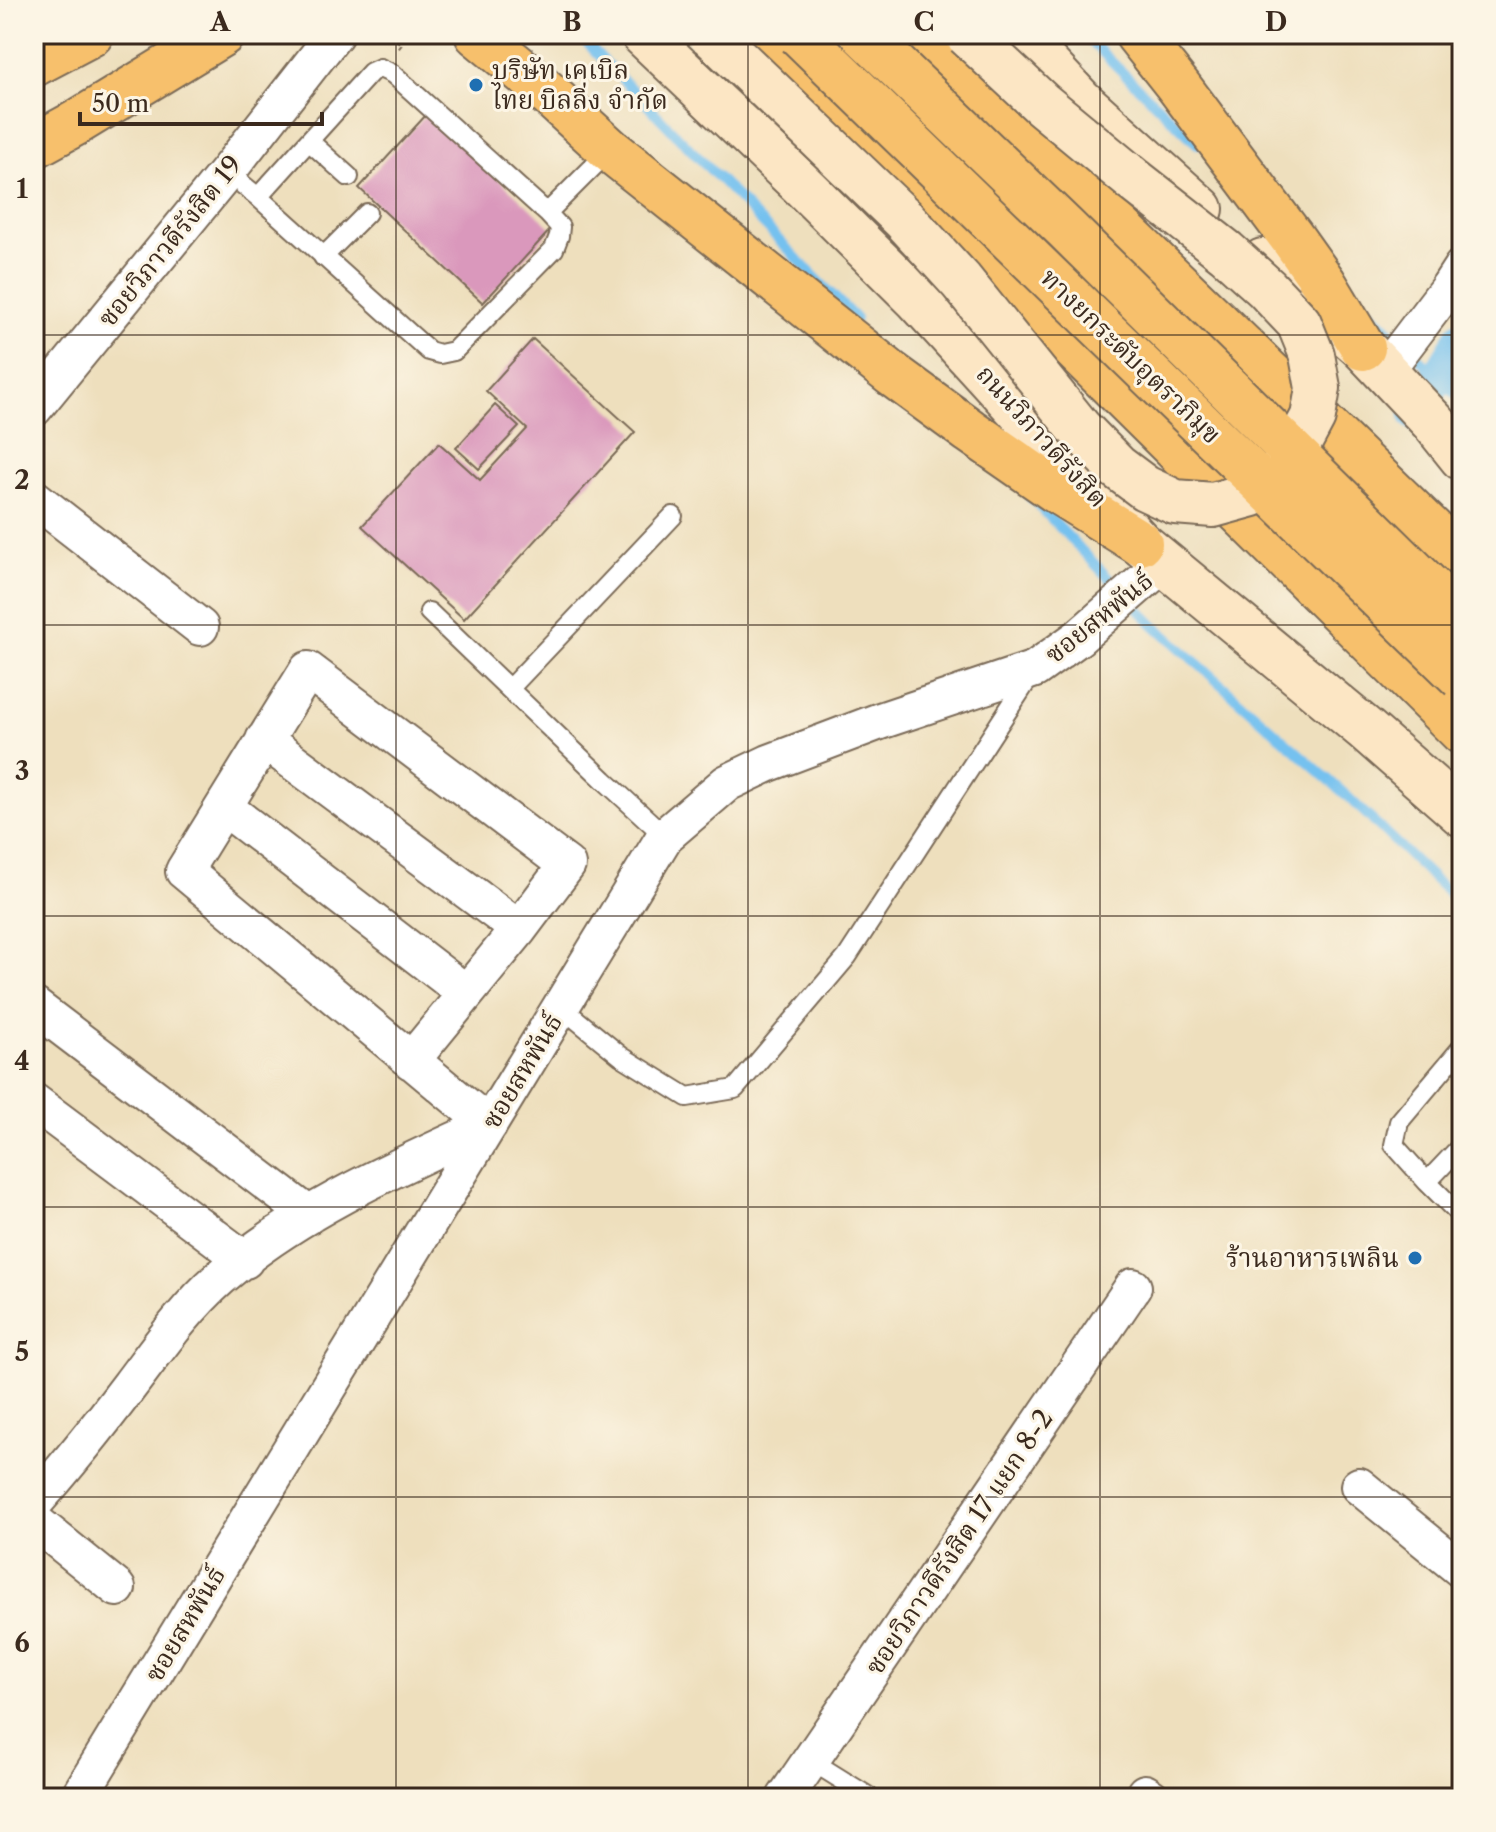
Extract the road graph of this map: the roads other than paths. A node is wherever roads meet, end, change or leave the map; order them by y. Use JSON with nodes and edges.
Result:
{"nodes":[{"id":1,"x":91,"y":34,"type":"edge"},
{"id":2,"x":190,"y":34,"type":"edge"},
{"id":3,"x":222,"y":34,"type":"edge"},
{"id":4,"x":335,"y":34,"type":"edge"},
{"id":5,"x":477,"y":34,"type":"edge"},
{"id":6,"x":643,"y":34,"type":"edge"},
{"id":7,"x":711,"y":34,"type":"edge"},
{"id":8,"x":756,"y":34,"type":"edge"},
{"id":9,"x":799,"y":34,"type":"edge"},
{"id":10,"x":863,"y":34,"type":"edge"},
{"id":11,"x":920,"y":34,"type":"edge"},
{"id":12,"x":967,"y":34,"type":"edge"},
{"id":13,"x":1018,"y":34,"type":"edge"},
{"id":14,"x":1137,"y":34,"type":"edge"},
{"id":15,"x":34,"y":64,"type":"edge"},
{"id":16,"x":34,"y":117,"type":"edge"},
{"id":17,"x":309,"y":141,"type":"junction"},
{"id":18,"x":34,"y":146,"type":"edge"},
{"id":19,"x":610,"y":150,"type":"junction"},
{"id":20,"x":227,"y":172,"type":"junction"},
{"id":21,"x":349,"y":177,"type":"dead end"},
{"id":22,"x":258,"y":197,"type":"junction"},
{"id":23,"x":367,"y":213,"type":"dead end"},
{"id":24,"x":547,"y":213,"type":"junction"},
{"id":25,"x":323,"y":257,"type":"junction"},
{"id":26,"x":1462,"y":267,"type":"edge"},
{"id":27,"x":1374,"y":359,"type":"junction"},
{"id":28,"x":34,"y":408,"type":"edge"},
{"id":29,"x":1462,"y":458,"type":"edge"},
{"id":30,"x":34,"y":498,"type":"edge"},
{"id":31,"x":673,"y":516,"type":"dead end"},
{"id":32,"x":1462,"y":559,"type":"edge"},
{"id":33,"x":1139,"y":575,"type":"junction"},
{"id":34,"x":429,"y":612,"type":"dead end"},
{"id":35,"x":1462,"y":619,"type":"edge"},
{"id":36,"x":200,"y":627,"type":"dead end"},
{"id":37,"x":1035,"y":669,"type":"junction"},
{"id":38,"x":1462,"y":678,"type":"edge"},
{"id":39,"x":509,"y":689,"type":"junction"},
{"id":40,"x":1462,"y":732,"type":"edge"},
{"id":41,"x":264,"y":740,"type":"junction"},
{"id":42,"x":224,"y":807,"type":"junction"},
{"id":43,"x":1462,"y":814,"type":"edge"},
{"id":44,"x":665,"y":836,"type":"junction"},
{"id":45,"x":519,"y":929,"type":"junction"},
{"id":46,"x":466,"y":993,"type":"junction"},
{"id":47,"x":34,"y":1006,"type":"edge"},
{"id":48,"x":561,"y":1007,"type":"junction"},
{"id":49,"x":1462,"y":1047,"type":"edge"},
{"id":50,"x":411,"y":1061,"type":"junction"},
{"id":51,"x":34,"y":1102,"type":"edge"},
{"id":52,"x":489,"y":1125,"type":"junction"},
{"id":53,"x":1462,"y":1145,"type":"edge"},
{"id":54,"x":1427,"y":1182,"type":"junction"},
{"id":55,"x":309,"y":1215,"type":"junction"},
{"id":56,"x":1462,"y":1217,"type":"edge"},
{"id":57,"x":245,"y":1260,"type":"junction"},
{"id":58,"x":1133,"y":1287,"type":"dead end"},
{"id":59,"x":1359,"y":1486,"type":"dead end"},
{"id":60,"x":37,"y":1498,"type":"edge"},
{"id":61,"x":1462,"y":1570,"type":"edge"},
{"id":62,"x":117,"y":1588,"type":"dead end"},
{"id":63,"x":810,"y":1760,"type":"junction"},
{"id":64,"x":78,"y":1798,"type":"edge"},
{"id":65,"x":785,"y":1798,"type":"edge"},
{"id":66,"x":871,"y":1798,"type":"edge"}],
"edges":[{"from":1,"to":15,"type":"main road"},
{"from":2,"to":16,"type":"main road"},
{"from":3,"to":18,"type":"main road"},
{"from":4,"to":20,"type":"street","name":"ซอยวิภาวดีรังสิต 19"},
{"from":5,"to":19,"type":"main road"},
{"from":6,"to":33,"type":"main road","name":"ถนนวิภาวดีรังสิต"},
{"from":7,"to":12,"type":"main road","bridge":true},
{"from":8,"to":40,"type":"main road"},
{"from":9,"to":38,"type":"main road","name":"ทางยกระดับอุตราภิมุข","bridge":true},
{"from":10,"to":35,"type":"main road","name":"ทางยกระดับอุตราภิมุข","bridge":true},
{"from":11,"to":32,"type":"main road"},
{"from":13,"to":27,"type":"main road"},
{"from":14,"to":27,"type":"main road"},
{"from":17,"to":21,"type":"lane"},
{"from":17,"to":22,"type":"lane"},
{"from":17,"to":24,"type":"lane"},
{"from":19,"to":24,"type":"lane"},
{"from":19,"to":33,"type":"main road"},
{"from":20,"to":22,"type":"lane"},
{"from":20,"to":28,"type":"street","name":"ซอยวิภาวดีรังสิต 19"},
{"from":22,"to":25,"type":"lane"},
{"from":23,"to":25,"type":"lane"},
{"from":24,"to":25,"type":"lane"},
{"from":26,"to":27,"type":"street"},
{"from":27,"to":29,"type":"main road"},
{"from":30,"to":36,"type":"street"},
{"from":31,"to":39,"type":"lane"},
{"from":33,"to":37,"type":"street","name":"ซอยสหพันธ์"},
{"from":33,"to":43,"type":"main road","name":"ถนนวิภาวดีรังสิต"},
{"from":34,"to":39,"type":"lane"},
{"from":37,"to":44,"type":"street","name":"ซอยสหพันธ์"},
{"from":37,"to":48,"type":"lane"},
{"from":39,"to":44,"type":"lane"},
{"from":41,"to":42,"type":"street"},
{"from":41,"to":45,"type":"street"},
{"from":41,"to":45,"type":"street"},
{"from":42,"to":46,"type":"street"},
{"from":42,"to":50,"type":"street"},
{"from":44,"to":48,"type":"street","name":"ซอยสหพันธ์"},
{"from":45,"to":46,"type":"street"},
{"from":46,"to":50,"type":"street"},
{"from":47,"to":55,"type":"street"},
{"from":48,"to":52,"type":"street","name":"ซอยสหพันธ์"},
{"from":49,"to":54,"type":"lane"},
{"from":50,"to":52,"type":"street"},
{"from":51,"to":57,"type":"street"},
{"from":52,"to":55,"type":"street"},
{"from":52,"to":64,"type":"street","name":"ซอยสหพันธ์"},
{"from":53,"to":54,"type":"lane"},
{"from":54,"to":56,"type":"lane"},
{"from":55,"to":57,"type":"street"},
{"from":57,"to":60,"type":"street"},
{"from":58,"to":63,"type":"street","name":"ซอยวิภาวดีรังสิต 17 แยก 8-2"},
{"from":59,"to":61,"type":"street"},
{"from":60,"to":62,"type":"street"},
{"from":63,"to":65,"type":"street","name":"ซอยวิภาวดีรังสิต 17 แยก 8-2"},
{"from":63,"to":66,"type":"lane"}]}
